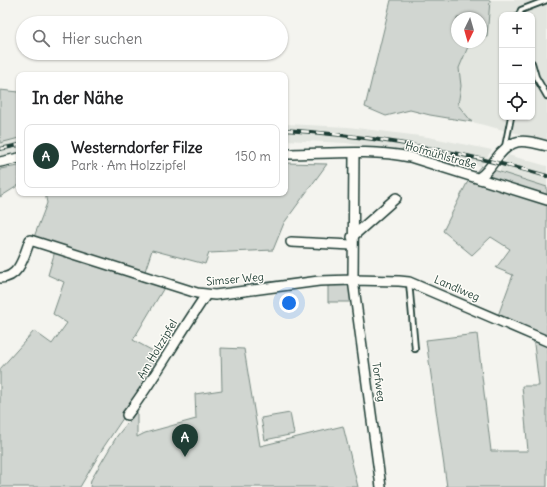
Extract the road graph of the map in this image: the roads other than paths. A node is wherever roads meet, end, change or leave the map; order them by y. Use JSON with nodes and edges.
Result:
{"nodes":[{"id":1,"x":547,"y":0,"type":"edge"},
{"id":2,"x":520,"y":12,"type":"edge"},
{"id":3,"x":535,"y":80,"type":"edge"},
{"id":4,"x":547,"y":96,"type":"edge"},
{"id":5,"x":510,"y":120,"type":"edge"},
{"id":6,"x":547,"y":146,"type":"edge"},
{"id":7,"x":505,"y":148,"type":"junction"},
{"id":8,"x":354,"y":153,"type":"junction"},
{"id":9,"x":288,"y":154,"type":"edge"},
{"id":10,"x":16,"y":159,"type":"edge"},
{"id":11,"x":0,"y":162,"type":"edge"},
{"id":12,"x":480,"y":179,"type":"junction"},
{"id":13,"x":396,"y":198,"type":"dead end"},
{"id":14,"x":547,"y":200,"type":"edge"},
{"id":15,"x":352,"y":241,"type":"junction"},
{"id":16,"x":290,"y":242,"type":"dead end"},
{"id":17,"x":0,"y":278,"type":"edge"},
{"id":18,"x":352,"y":280,"type":"junction"},
{"id":19,"x":409,"y":282,"type":"junction"},
{"id":20,"x":206,"y":295,"type":"junction"},
{"id":21,"x":547,"y":340,"type":"edge"},
{"id":22,"x":415,"y":349,"type":"dead end"},
{"id":23,"x":127,"y":415,"type":"dead end"},
{"id":24,"x":381,"y":487,"type":"edge"}],
"edges":[{"from":1,"to":2,"type":"lane"},
{"from":3,"to":4,"type":"lane"},
{"from":5,"to":7,"type":"lane"},
{"from":6,"to":7,"type":"street","name":"Hofmühlstraße"},
{"from":7,"to":12,"type":"street","name":"Hofmühlstraße"},
{"from":8,"to":9,"type":"street","name":"Hofmühlstraße"},
{"from":8,"to":12,"type":"street","name":"Hofmühlstraße"},
{"from":8,"to":15,"type":"street"},
{"from":10,"to":11,"type":"street"},
{"from":12,"to":14,"type":"street"},
{"from":13,"to":15,"type":"street"},
{"from":15,"to":16,"type":"street"},
{"from":15,"to":18,"type":"street"},
{"from":17,"to":20,"type":"street","name":"Simser Weg"},
{"from":18,"to":19,"type":"street","name":"Landlweg"},
{"from":18,"to":20,"type":"street","name":"Simser Weg"},
{"from":18,"to":24,"type":"street","name":"Torfweg"},
{"from":19,"to":21,"type":"street","name":"Landlweg"},
{"from":19,"to":22,"type":"lane"},
{"from":20,"to":23,"type":"street","name":"Am Holzzipfel"}]}
